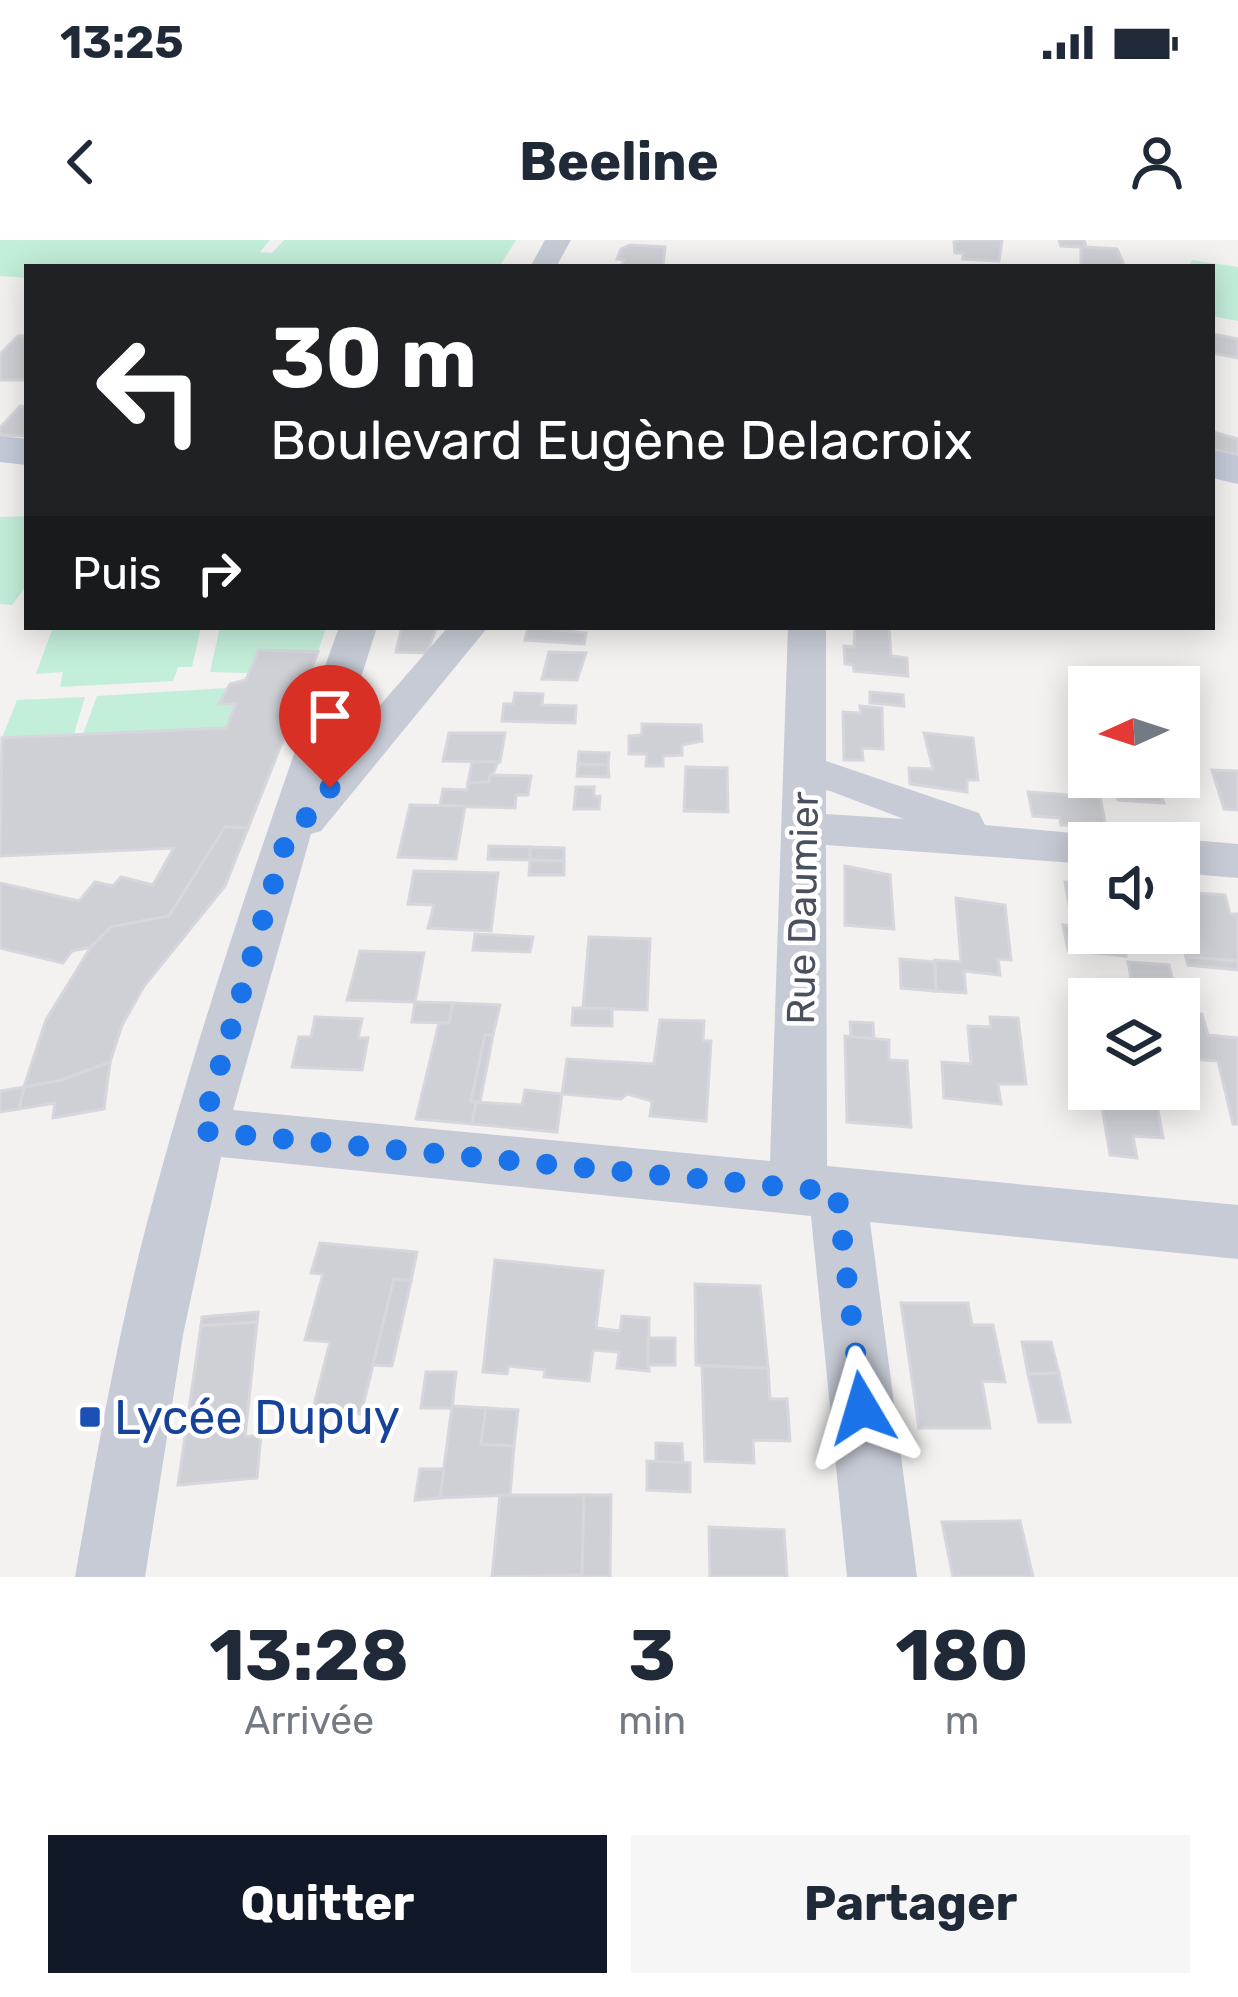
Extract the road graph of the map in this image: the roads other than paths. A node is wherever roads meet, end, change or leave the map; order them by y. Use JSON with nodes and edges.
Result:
{"nodes":[{"id":1,"x":357,"y":630,"type":"edge"},
{"id":2,"x":466,"y":630,"type":"edge"},
{"id":3,"x":807,"y":630,"type":"edge"},
{"id":4,"x":341,"y":675,"type":"junction"},
{"id":5,"x":406,"y":701,"type":"junction"},
{"id":6,"x":805,"y":770,"type":"junction"},
{"id":7,"x":805,"y":828,"type":"junction"},
{"id":8,"x":1000,"y":841,"type":"junction"},
{"id":9,"x":285,"y":844,"type":"junction"},
{"id":10,"x":1068,"y":846,"type":"edge"},
{"id":11,"x":1200,"y":858,"type":"edge"},
{"id":12,"x":1238,"y":861,"type":"edge"},
{"id":13,"x":201,"y":1131,"type":"junction"},
{"id":14,"x":817,"y":1190,"type":"junction"},
{"id":15,"x":1238,"y":1232,"type":"edge"},
{"id":16,"x":110,"y":1577,"type":"edge"},
{"id":17,"x":882,"y":1577,"type":"edge"}],
"edges":[{"from":1,"to":4,"type":"street"},
{"from":2,"to":5,"type":"street"},
{"from":3,"to":6,"type":"street","name":"Rue Daumier"},
{"from":4,"to":5,"type":"street"},
{"from":4,"to":9,"type":"street"},
{"from":5,"to":9,"type":"street"},
{"from":6,"to":7,"type":"street","name":"Rue Daumier"},
{"from":6,"to":8,"type":"street"},
{"from":7,"to":8,"type":"street"},
{"from":7,"to":14,"type":"street","name":"Rue Daumier"},
{"from":8,"to":10,"type":"street"},
{"from":9,"to":13,"type":"street"},
{"from":11,"to":12,"type":"street"},
{"from":13,"to":14,"type":"street"},
{"from":13,"to":16,"type":"street"},
{"from":14,"to":15,"type":"street"},
{"from":14,"to":17,"type":"street","name":"Rue Daumier"}]}
